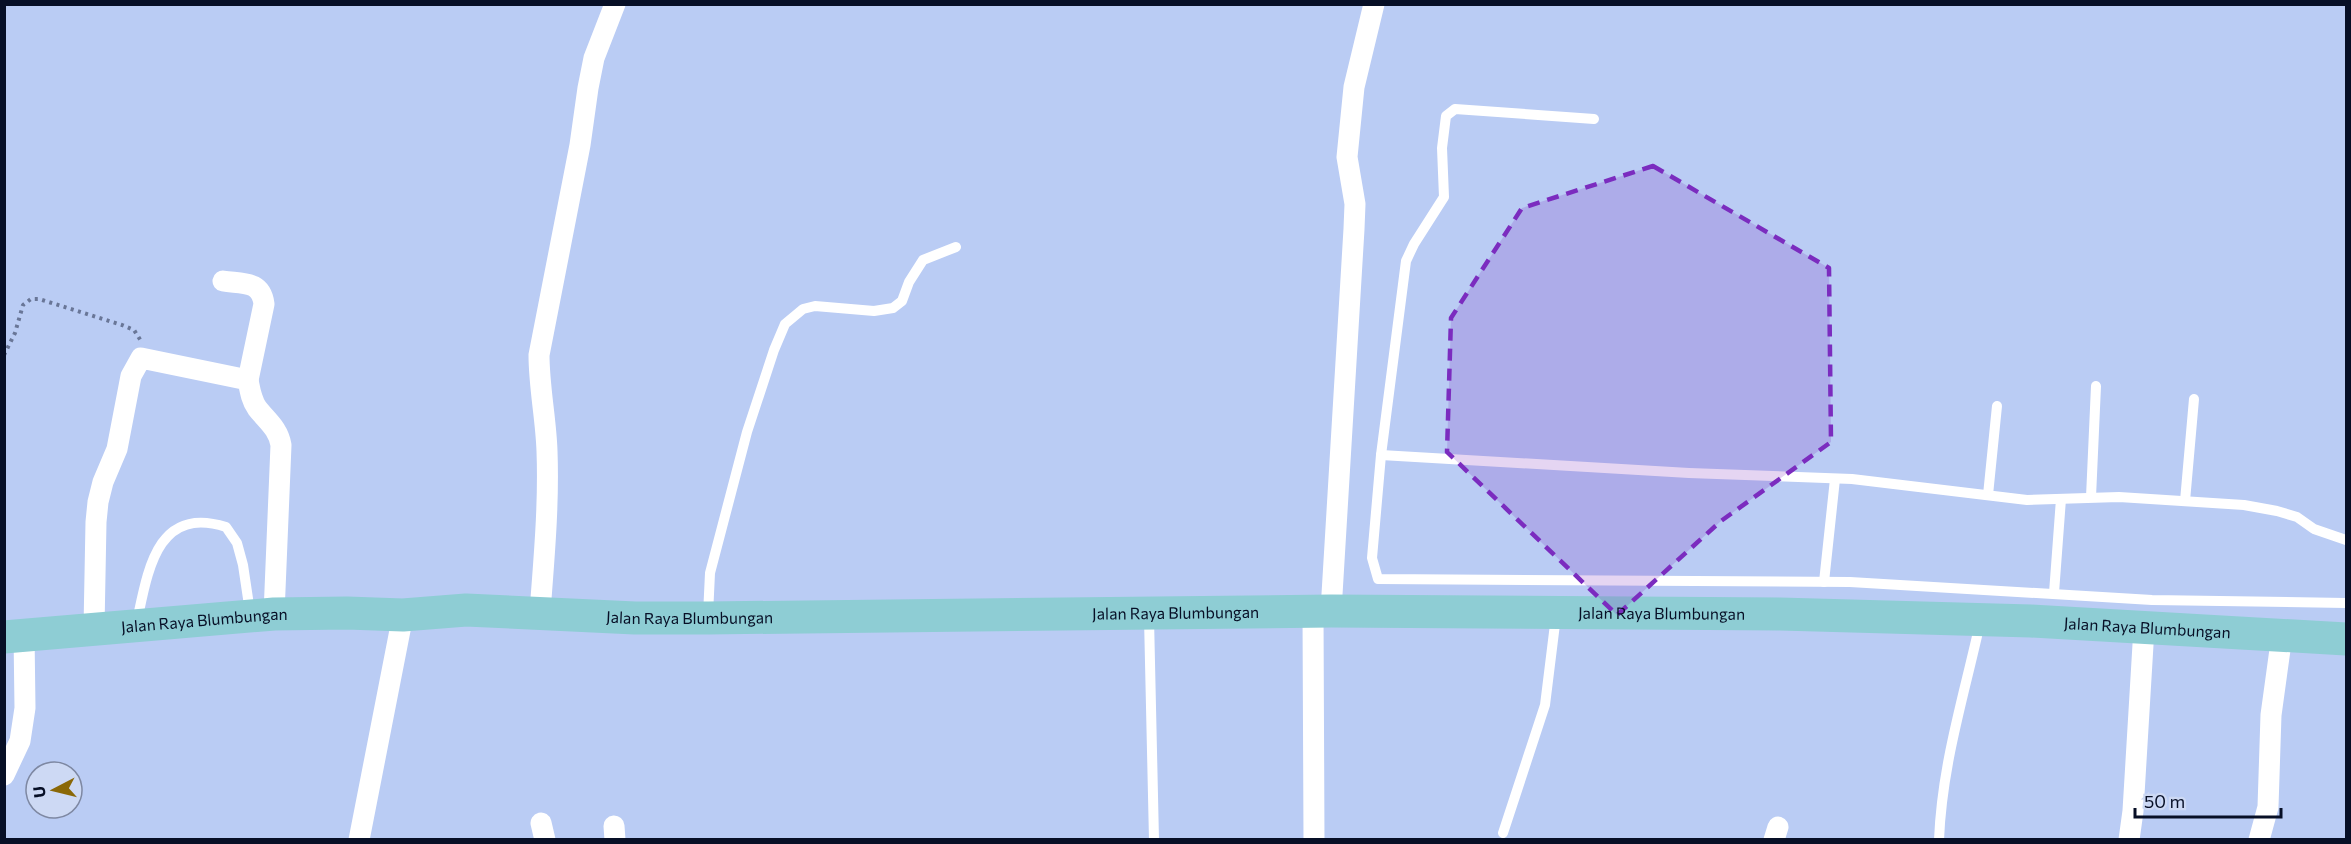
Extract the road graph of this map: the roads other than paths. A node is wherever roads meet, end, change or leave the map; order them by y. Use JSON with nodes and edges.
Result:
{"nodes":[{"id":1,"x":615,"y":4,"type":"edge"},
{"id":2,"x":1374,"y":4,"type":"edge"},
{"id":3,"x":1594,"y":119,"type":"dead end"},
{"id":4,"x":956,"y":247,"type":"dead end"},
{"id":5,"x":223,"y":281,"type":"dead end"},
{"id":6,"x":248,"y":380,"type":"junction"},
{"id":7,"x":2096,"y":386,"type":"dead end"},
{"id":8,"x":2194,"y":399,"type":"dead end"},
{"id":9,"x":1997,"y":406,"type":"dead end"},
{"id":10,"x":1381,"y":455,"type":"junction"},
{"id":11,"x":1835,"y":479,"type":"junction"},
{"id":12,"x":1988,"y":495,"type":"junction"},
{"id":13,"x":2091,"y":498,"type":"junction"},
{"id":14,"x":2061,"y":500,"type":"junction"},
{"id":15,"x":2185,"y":501,"type":"junction"},
{"id":16,"x":2346,"y":540,"type":"edge"},
{"id":17,"x":1824,"y":582,"type":"junction"},
{"id":18,"x":2054,"y":592,"type":"junction"},
{"id":19,"x":2346,"y":603,"type":"edge"},
{"id":20,"x":540,"y":612,"type":"junction"},
{"id":21,"x":1322,"y":612,"type":"junction"},
{"id":22,"x":1557,"y":612,"type":"junction"},
{"id":23,"x":262,"y":615,"type":"junction"},
{"id":24,"x":403,"y":615,"type":"junction"},
{"id":25,"x":1149,"y":615,"type":"junction"},
{"id":26,"x":708,"y":618,"type":"junction"},
{"id":27,"x":1980,"y":620,"type":"junction"},
{"id":28,"x":136,"y":624,"type":"junction"},
{"id":29,"x":94,"y":628,"type":"junction"},
{"id":30,"x":2144,"y":628,"type":"junction"},
{"id":31,"x":2282,"y":635,"type":"junction"},
{"id":32,"x":14,"y":636,"type":"edge"},
{"id":33,"x":2346,"y":639,"type":"edge"},
{"id":34,"x":4,"y":775,"type":"edge"},
{"id":35,"x":1503,"y":833,"type":"dead end"},
{"id":36,"x":360,"y":840,"type":"edge"},
{"id":37,"x":1154,"y":840,"type":"edge"},
{"id":38,"x":1314,"y":840,"type":"edge"},
{"id":39,"x":1939,"y":840,"type":"edge"},
{"id":40,"x":2129,"y":840,"type":"edge"},
{"id":41,"x":2259,"y":840,"type":"edge"}],
"edges":[{"from":1,"to":20,"type":"street"},
{"from":2,"to":21,"type":"street"},
{"from":3,"to":10,"type":"lane"},
{"from":4,"to":26,"type":"lane"},
{"from":5,"to":6,"type":"street"},
{"from":6,"to":23,"type":"street"},
{"from":6,"to":29,"type":"street"},
{"from":7,"to":13,"type":"lane"},
{"from":8,"to":15,"type":"lane"},
{"from":9,"to":12,"type":"lane"},
{"from":10,"to":11,"type":"lane"},
{"from":10,"to":17,"type":"lane"},
{"from":11,"to":12,"type":"lane"},
{"from":11,"to":17,"type":"lane"},
{"from":12,"to":14,"type":"lane"},
{"from":13,"to":14,"type":"lane"},
{"from":13,"to":15,"type":"lane"},
{"from":14,"to":18,"type":"lane"},
{"from":15,"to":16,"type":"lane"},
{"from":17,"to":18,"type":"lane"},
{"from":18,"to":19,"type":"lane"},
{"from":20,"to":24,"type":"main road","name":"Jalan Raya Blumbungan"},
{"from":20,"to":26,"type":"main road","name":"Jalan Raya Blumbungan"},
{"from":21,"to":22,"type":"main road","name":"Jalan Raya Blumbungan"},
{"from":21,"to":25,"type":"main road","name":"Jalan Raya Blumbungan"},
{"from":21,"to":38,"type":"street"},
{"from":22,"to":27,"type":"main road","name":"Jalan Raya Blumbungan"},
{"from":22,"to":35,"type":"lane"},
{"from":23,"to":24,"type":"main road","name":"Jalan Raya Blumbungan"},
{"from":23,"to":28,"type":"main road","name":"Jalan Raya Blumbungan"},
{"from":23,"to":28,"type":"lane"},
{"from":24,"to":36,"type":"street"},
{"from":25,"to":26,"type":"main road","name":"Jalan Raya Blumbungan"},
{"from":25,"to":37,"type":"lane"},
{"from":27,"to":30,"type":"main road","name":"Jalan Raya Blumbungan"},
{"from":27,"to":39,"type":"lane"},
{"from":28,"to":29,"type":"main road","name":"Jalan Raya Blumbungan"},
{"from":29,"to":32,"type":"main road","name":"Jalan Raya Blumbungan"},
{"from":30,"to":31,"type":"main road","name":"Jalan Raya Blumbungan"},
{"from":30,"to":40,"type":"street"},
{"from":31,"to":33,"type":"main road","name":"Jalan Raya Blumbungan"},
{"from":31,"to":41,"type":"street"},
{"from":32,"to":34,"type":"street"}]}
